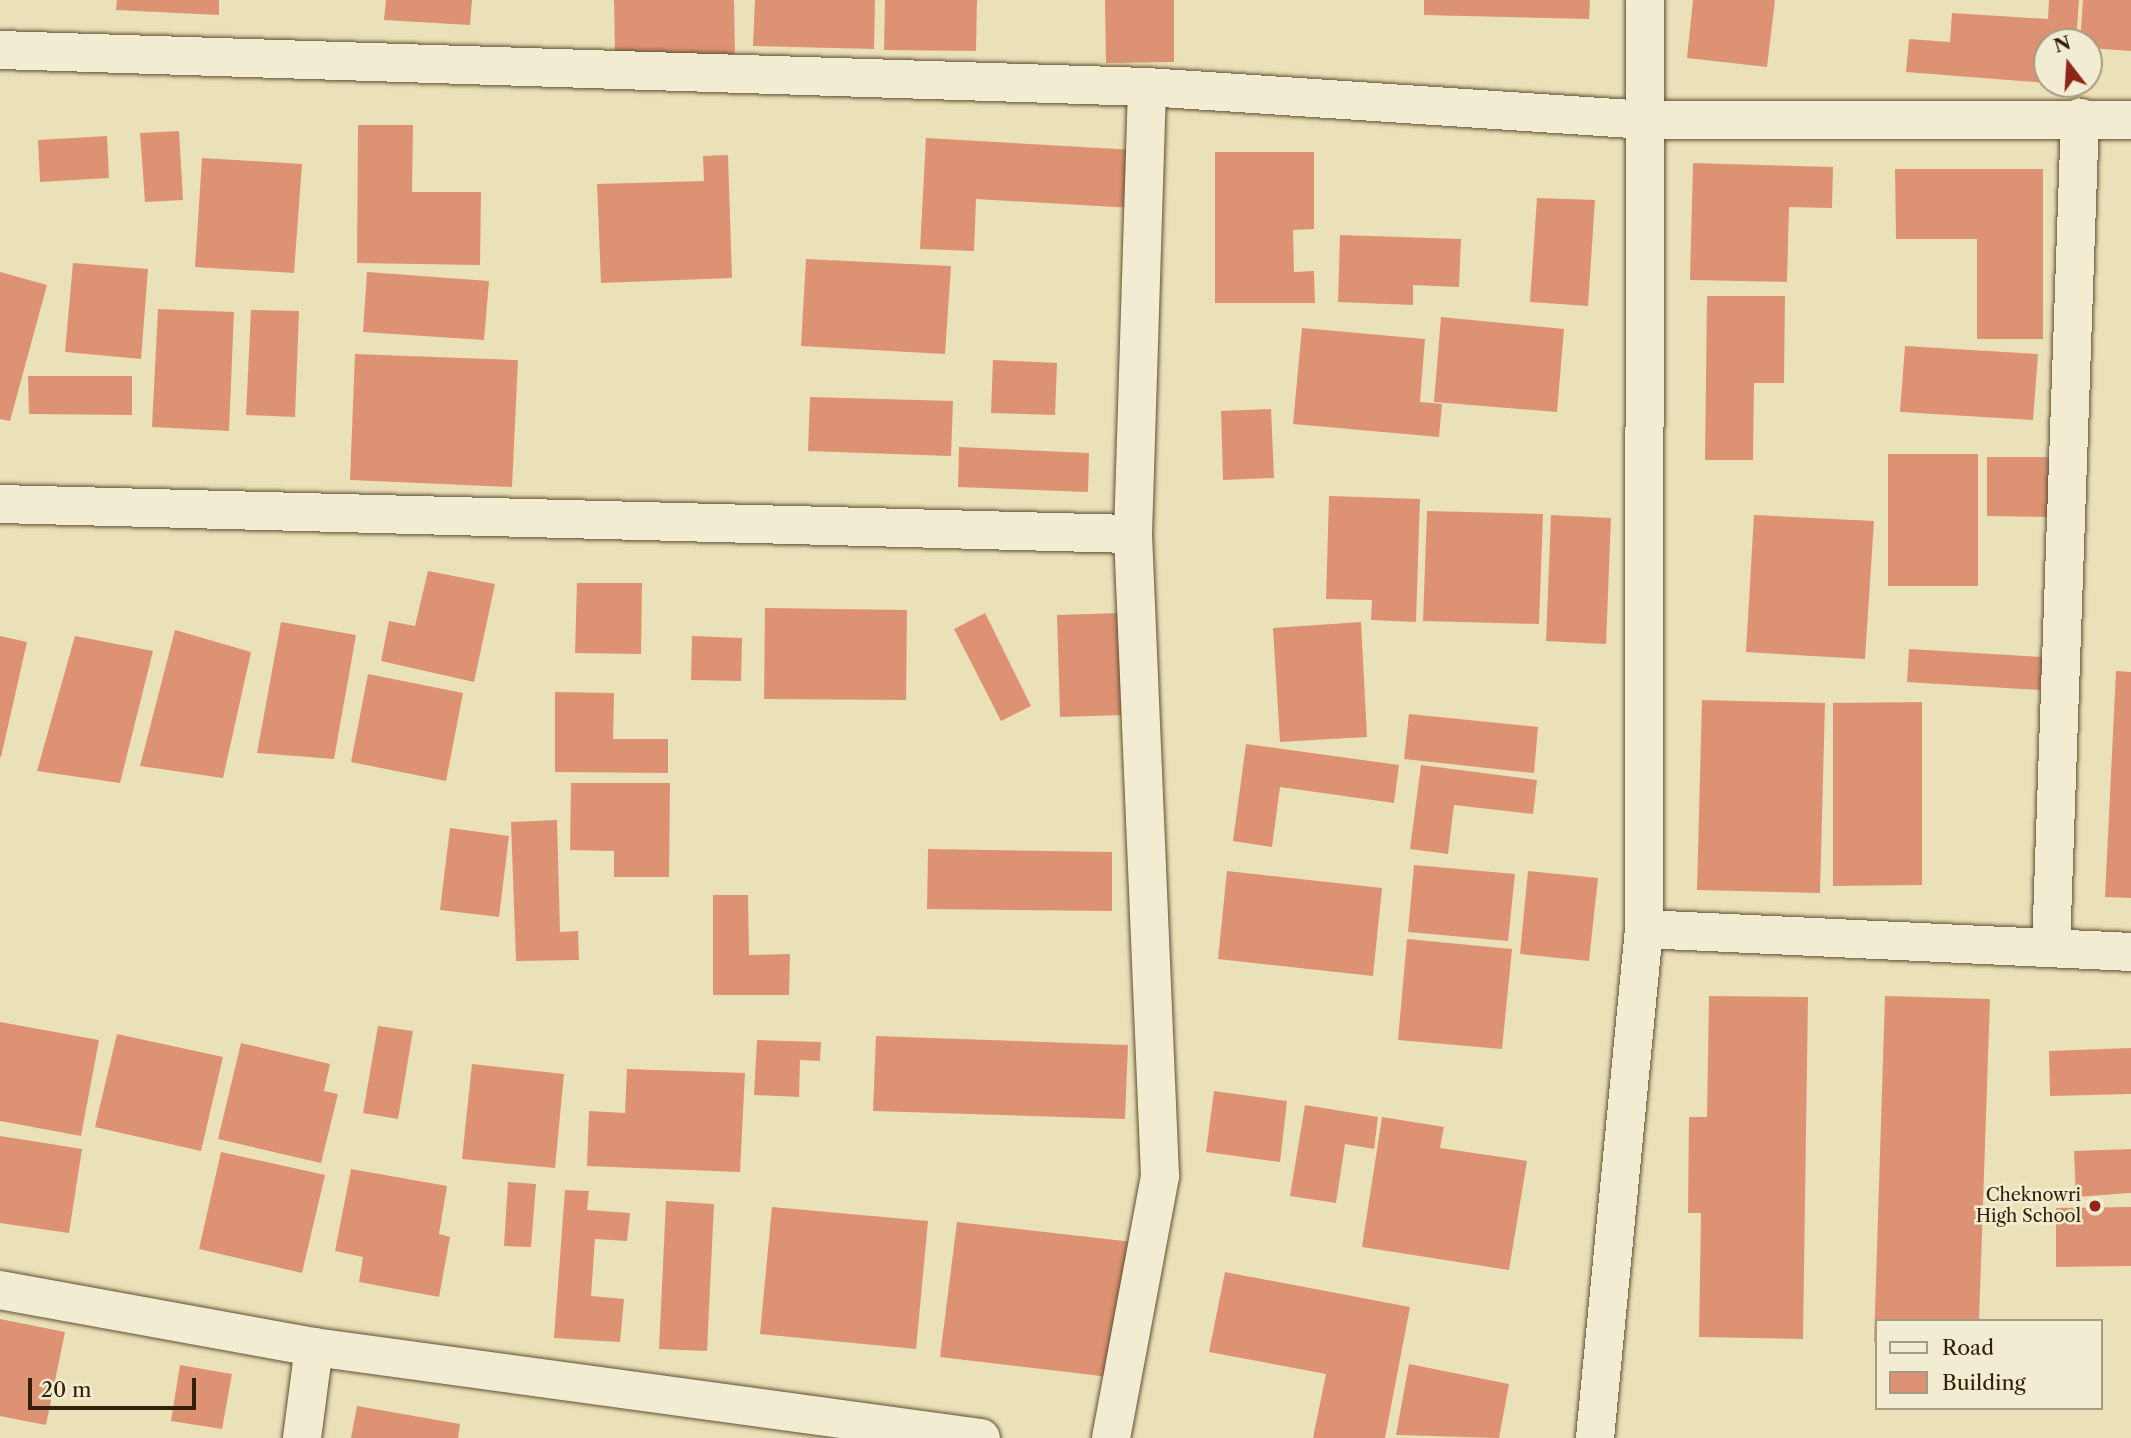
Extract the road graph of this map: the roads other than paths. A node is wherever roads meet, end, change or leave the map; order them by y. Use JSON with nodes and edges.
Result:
{"nodes":[{"id":1,"x":1645,"y":0,"type":"edge"},
{"id":2,"x":0,"y":50,"type":"edge"},
{"id":3,"x":1147,"y":87,"type":"junction"},
{"id":4,"x":2080,"y":118,"type":"junction"},
{"id":5,"x":1647,"y":120,"type":"junction"},
{"id":6,"x":2131,"y":120,"type":"edge"},
{"id":7,"x":0,"y":504,"type":"edge"},
{"id":8,"x":1133,"y":534,"type":"junction"},
{"id":9,"x":1644,"y":929,"type":"junction"},
{"id":10,"x":2051,"y":948,"type":"junction"},
{"id":11,"x":2131,"y":951,"type":"edge"},
{"id":12,"x":0,"y":1290,"type":"edge"},
{"id":13,"x":314,"y":1347,"type":"junction"},
{"id":14,"x":302,"y":1438,"type":"edge"},
{"id":15,"x":981,"y":1438,"type":"edge"},
{"id":16,"x":1111,"y":1438,"type":"edge"},
{"id":17,"x":1595,"y":1438,"type":"edge"}],
"edges":[{"from":1,"to":5,"type":"street"},
{"from":2,"to":3,"type":"street"},
{"from":3,"to":5,"type":"street"},
{"from":3,"to":8,"type":"street"},
{"from":4,"to":5,"type":"street"},
{"from":4,"to":6,"type":"street"},
{"from":4,"to":10,"type":"street"},
{"from":5,"to":9,"type":"street"},
{"from":7,"to":8,"type":"street"},
{"from":8,"to":16,"type":"street"},
{"from":9,"to":10,"type":"street"},
{"from":9,"to":17,"type":"street"},
{"from":10,"to":11,"type":"street"},
{"from":12,"to":13,"type":"street"},
{"from":13,"to":14,"type":"street"},
{"from":13,"to":15,"type":"street"}]}
